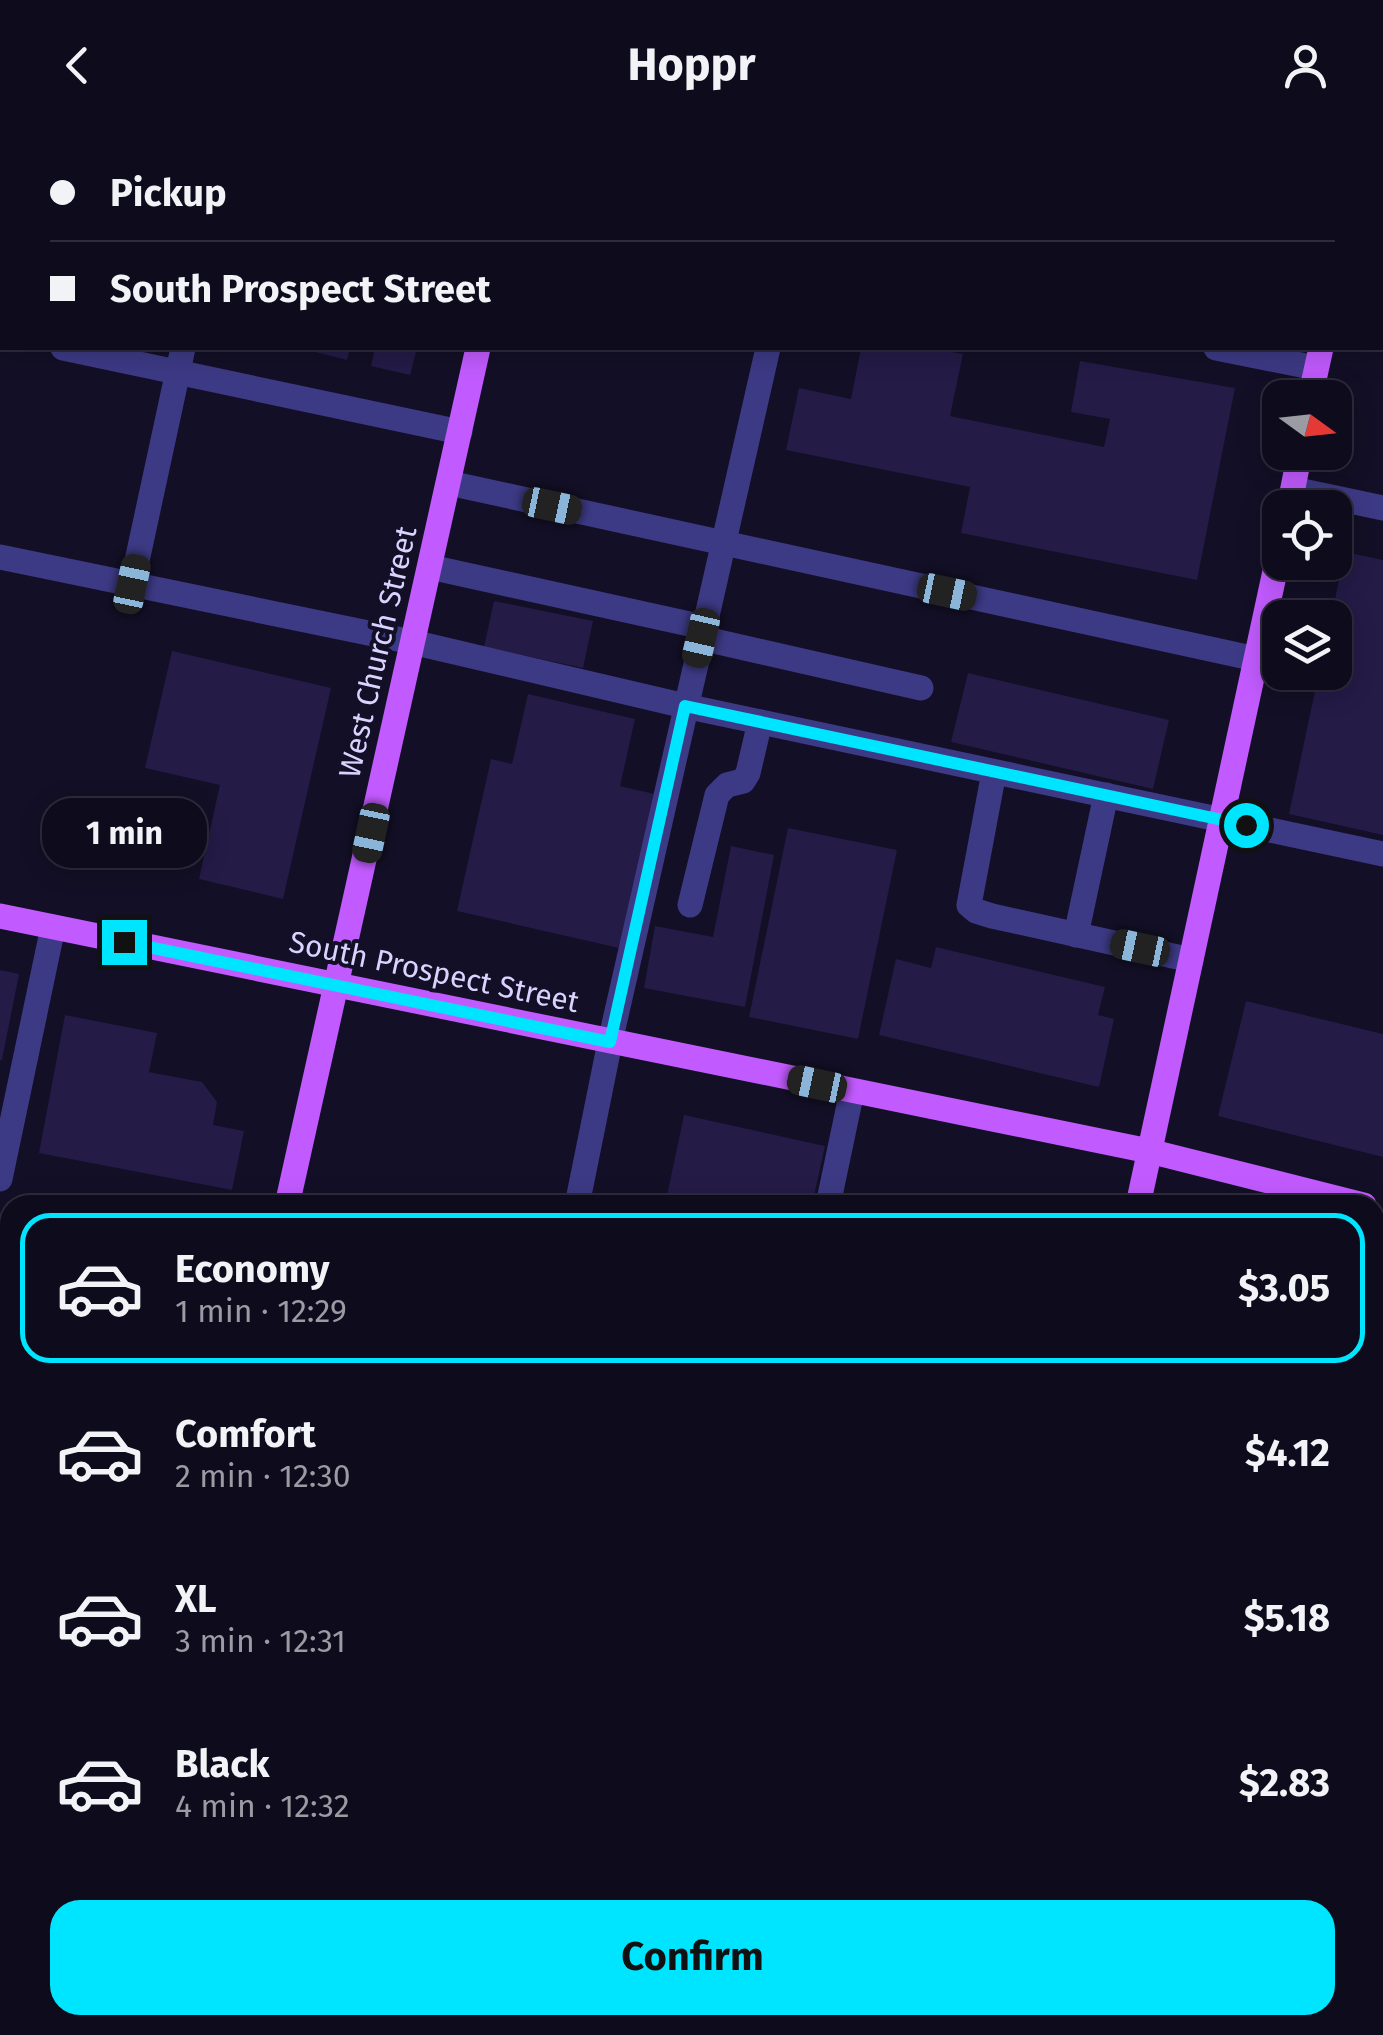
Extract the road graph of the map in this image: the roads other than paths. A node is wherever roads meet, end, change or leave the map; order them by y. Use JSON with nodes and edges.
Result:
{"nodes":[{"id":1,"x":82,"y":350,"type":"edge"},
{"id":2,"x":478,"y":350,"type":"edge"},
{"id":3,"x":768,"y":350,"type":"edge"},
{"id":4,"x":1237,"y":350,"type":"edge"},
{"id":5,"x":1319,"y":358,"type":"edge"},
{"id":6,"x":180,"y":360,"type":"edge"},
{"id":7,"x":460,"y":432,"type":"junction"},
{"id":8,"x":449,"y":484,"type":"junction"},
{"id":9,"x":1352,"y":505,"type":"edge"},
{"id":10,"x":1383,"y":508,"type":"edge"},
{"id":11,"x":724,"y":542,"type":"junction"},
{"id":12,"x":0,"y":557,"type":"edge"},
{"id":13,"x":430,"y":567,"type":"junction"},
{"id":14,"x":1273,"y":580,"type":"edge"},
{"id":15,"x":132,"y":584,"type":"junction"},
{"id":16,"x":702,"y":632,"type":"junction"},
{"id":17,"x":412,"y":642,"type":"junction"},
{"id":18,"x":1256,"y":660,"type":"junction"},
{"id":19,"x":920,"y":688,"type":"dead end"},
{"id":20,"x":685,"y":706,"type":"junction"},
{"id":21,"x":760,"y":722,"type":"junction"},
{"id":22,"x":994,"y":772,"type":"junction"},
{"id":23,"x":1106,"y":796,"type":"junction"},
{"id":24,"x":1222,"y":820,"type":"junction"},
{"id":25,"x":1383,"y":854,"type":"edge"},
{"id":26,"x":690,"y":905,"type":"dead end"},
{"id":27,"x":0,"y":916,"type":"edge"},
{"id":28,"x":53,"y":927,"type":"junction"},
{"id":29,"x":1076,"y":935,"type":"junction"},
{"id":30,"x":1191,"y":960,"type":"junction"},
{"id":31,"x":338,"y":986,"type":"junction"},
{"id":32,"x":610,"y":1042,"type":"junction"},
{"id":33,"x":852,"y":1092,"type":"junction"},
{"id":34,"x":1149,"y":1151,"type":"junction"},
{"id":35,"x":0,"y":1179,"type":"edge"},
{"id":36,"x":289,"y":1195,"type":"edge"},
{"id":37,"x":578,"y":1195,"type":"edge"},
{"id":38,"x":830,"y":1195,"type":"edge"},
{"id":39,"x":1140,"y":1195,"type":"edge"},
{"id":40,"x":1324,"y":1195,"type":"edge"}],
"edges":[{"from":1,"to":6,"type":"street"},
{"from":2,"to":7,"type":"main road","name":"West Church Street"},
{"from":3,"to":11,"type":"street"},
{"from":4,"to":5,"type":"street"},
{"from":6,"to":7,"type":"street"},
{"from":6,"to":15,"type":"street"},
{"from":7,"to":8,"type":"main road","name":"West Church Street"},
{"from":8,"to":11,"type":"street"},
{"from":8,"to":13,"type":"main road","name":"West Church Street"},
{"from":9,"to":10,"type":"street"},
{"from":11,"to":16,"type":"street"},
{"from":11,"to":18,"type":"street"},
{"from":12,"to":15,"type":"street"},
{"from":13,"to":16,"type":"street"},
{"from":13,"to":17,"type":"main road","name":"West Church Street"},
{"from":14,"to":18,"type":"main road"},
{"from":15,"to":17,"type":"street"},
{"from":16,"to":19,"type":"street"},
{"from":16,"to":20,"type":"street"},
{"from":17,"to":20,"type":"street"},
{"from":17,"to":31,"type":"main road","name":"West Church Street"},
{"from":18,"to":24,"type":"main road"},
{"from":20,"to":21,"type":"street"},
{"from":20,"to":32,"type":"street"},
{"from":21,"to":22,"type":"street"},
{"from":21,"to":26,"type":"street"},
{"from":22,"to":23,"type":"street"},
{"from":22,"to":29,"type":"street"},
{"from":23,"to":24,"type":"street"},
{"from":23,"to":29,"type":"street"},
{"from":24,"to":25,"type":"street"},
{"from":24,"to":30,"type":"main road"},
{"from":27,"to":28,"type":"main road","name":"South Prospect Street"},
{"from":28,"to":31,"type":"main road","name":"South Prospect Street"},
{"from":28,"to":35,"type":"street"},
{"from":29,"to":30,"type":"street"},
{"from":30,"to":34,"type":"main road"},
{"from":31,"to":32,"type":"main road","name":"South Prospect Street"},
{"from":31,"to":36,"type":"main road","name":"West Church Street"},
{"from":32,"to":33,"type":"main road","name":"South Prospect Street"},
{"from":32,"to":37,"type":"street"},
{"from":33,"to":34,"type":"main road","name":"South Prospect Street"},
{"from":33,"to":38,"type":"street"},
{"from":34,"to":39,"type":"main road"},
{"from":34,"to":40,"type":"main road","name":"South Prospect Street"}]}
